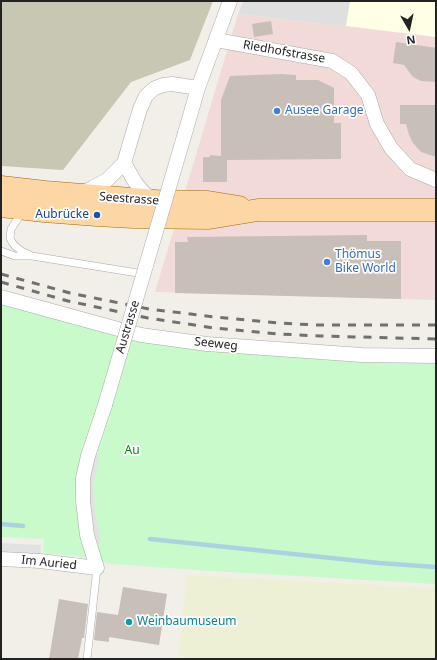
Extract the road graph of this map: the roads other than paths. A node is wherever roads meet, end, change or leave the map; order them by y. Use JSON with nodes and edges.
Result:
{"nodes":[{"id":1,"x":230,"y":1,"type":"edge"},
{"id":2,"x":216,"y":40,"type":"junction"},
{"id":3,"x":198,"y":88,"type":"junction"},
{"id":4,"x":124,"y":163,"type":"junction"},
{"id":5,"x":436,"y":180,"type":"edge"},
{"id":6,"x":1,"y":187,"type":"edge"},
{"id":7,"x":76,"y":195,"type":"junction"},
{"id":8,"x":156,"y":201,"type":"junction"},
{"id":9,"x":1,"y":206,"type":"edge"},
{"id":10,"x":26,"y":209,"type":"junction"},
{"id":11,"x":258,"y":210,"type":"junction"},
{"id":12,"x":436,"y":210,"type":"edge"},
{"id":13,"x":1,"y":251,"type":"edge"},
{"id":14,"x":32,"y":256,"type":"junction"},
{"id":15,"x":144,"y":274,"type":"junction"},
{"id":16,"x":1,"y":297,"type":"edge"},
{"id":17,"x":436,"y":356,"type":"edge"},
{"id":18,"x":1,"y":559,"type":"edge"},
{"id":19,"x":97,"y":568,"type":"junction"},
{"id":20,"x":87,"y":659,"type":"edge"}],
"edges":[{"from":1,"to":2,"type":"street","name":"Austrasse"},
{"from":2,"to":3,"type":"street","name":"Austrasse"},
{"from":2,"to":5,"type":"street","name":"Riedhofstrasse"},
{"from":3,"to":4,"type":"street"},
{"from":3,"to":15,"type":"street","name":"Austrasse","bridge":true},
{"from":4,"to":7,"type":"street"},
{"from":4,"to":8,"type":"street"},
{"from":6,"to":7,"type":"main road","name":"Seestrasse"},
{"from":7,"to":8,"type":"main road","name":"Seestrasse"},
{"from":8,"to":11,"type":"main road","name":"Seestrasse"},
{"from":9,"to":10,"type":"main road","name":"Seestrasse"},
{"from":10,"to":11,"type":"main road","name":"Seestrasse"},
{"from":10,"to":14,"type":"lane"},
{"from":11,"to":12,"type":"main road","name":"Seestrasse"},
{"from":13,"to":14,"type":"lane"},
{"from":14,"to":15,"type":"lane"},
{"from":15,"to":19,"type":"street","name":"Austrasse","bridge":true},
{"from":16,"to":17,"type":"street","name":"Seeweg"},
{"from":18,"to":19,"type":"street","name":"Im Auried"},
{"from":19,"to":20,"type":"lane","name":"Austrasse"}]}
